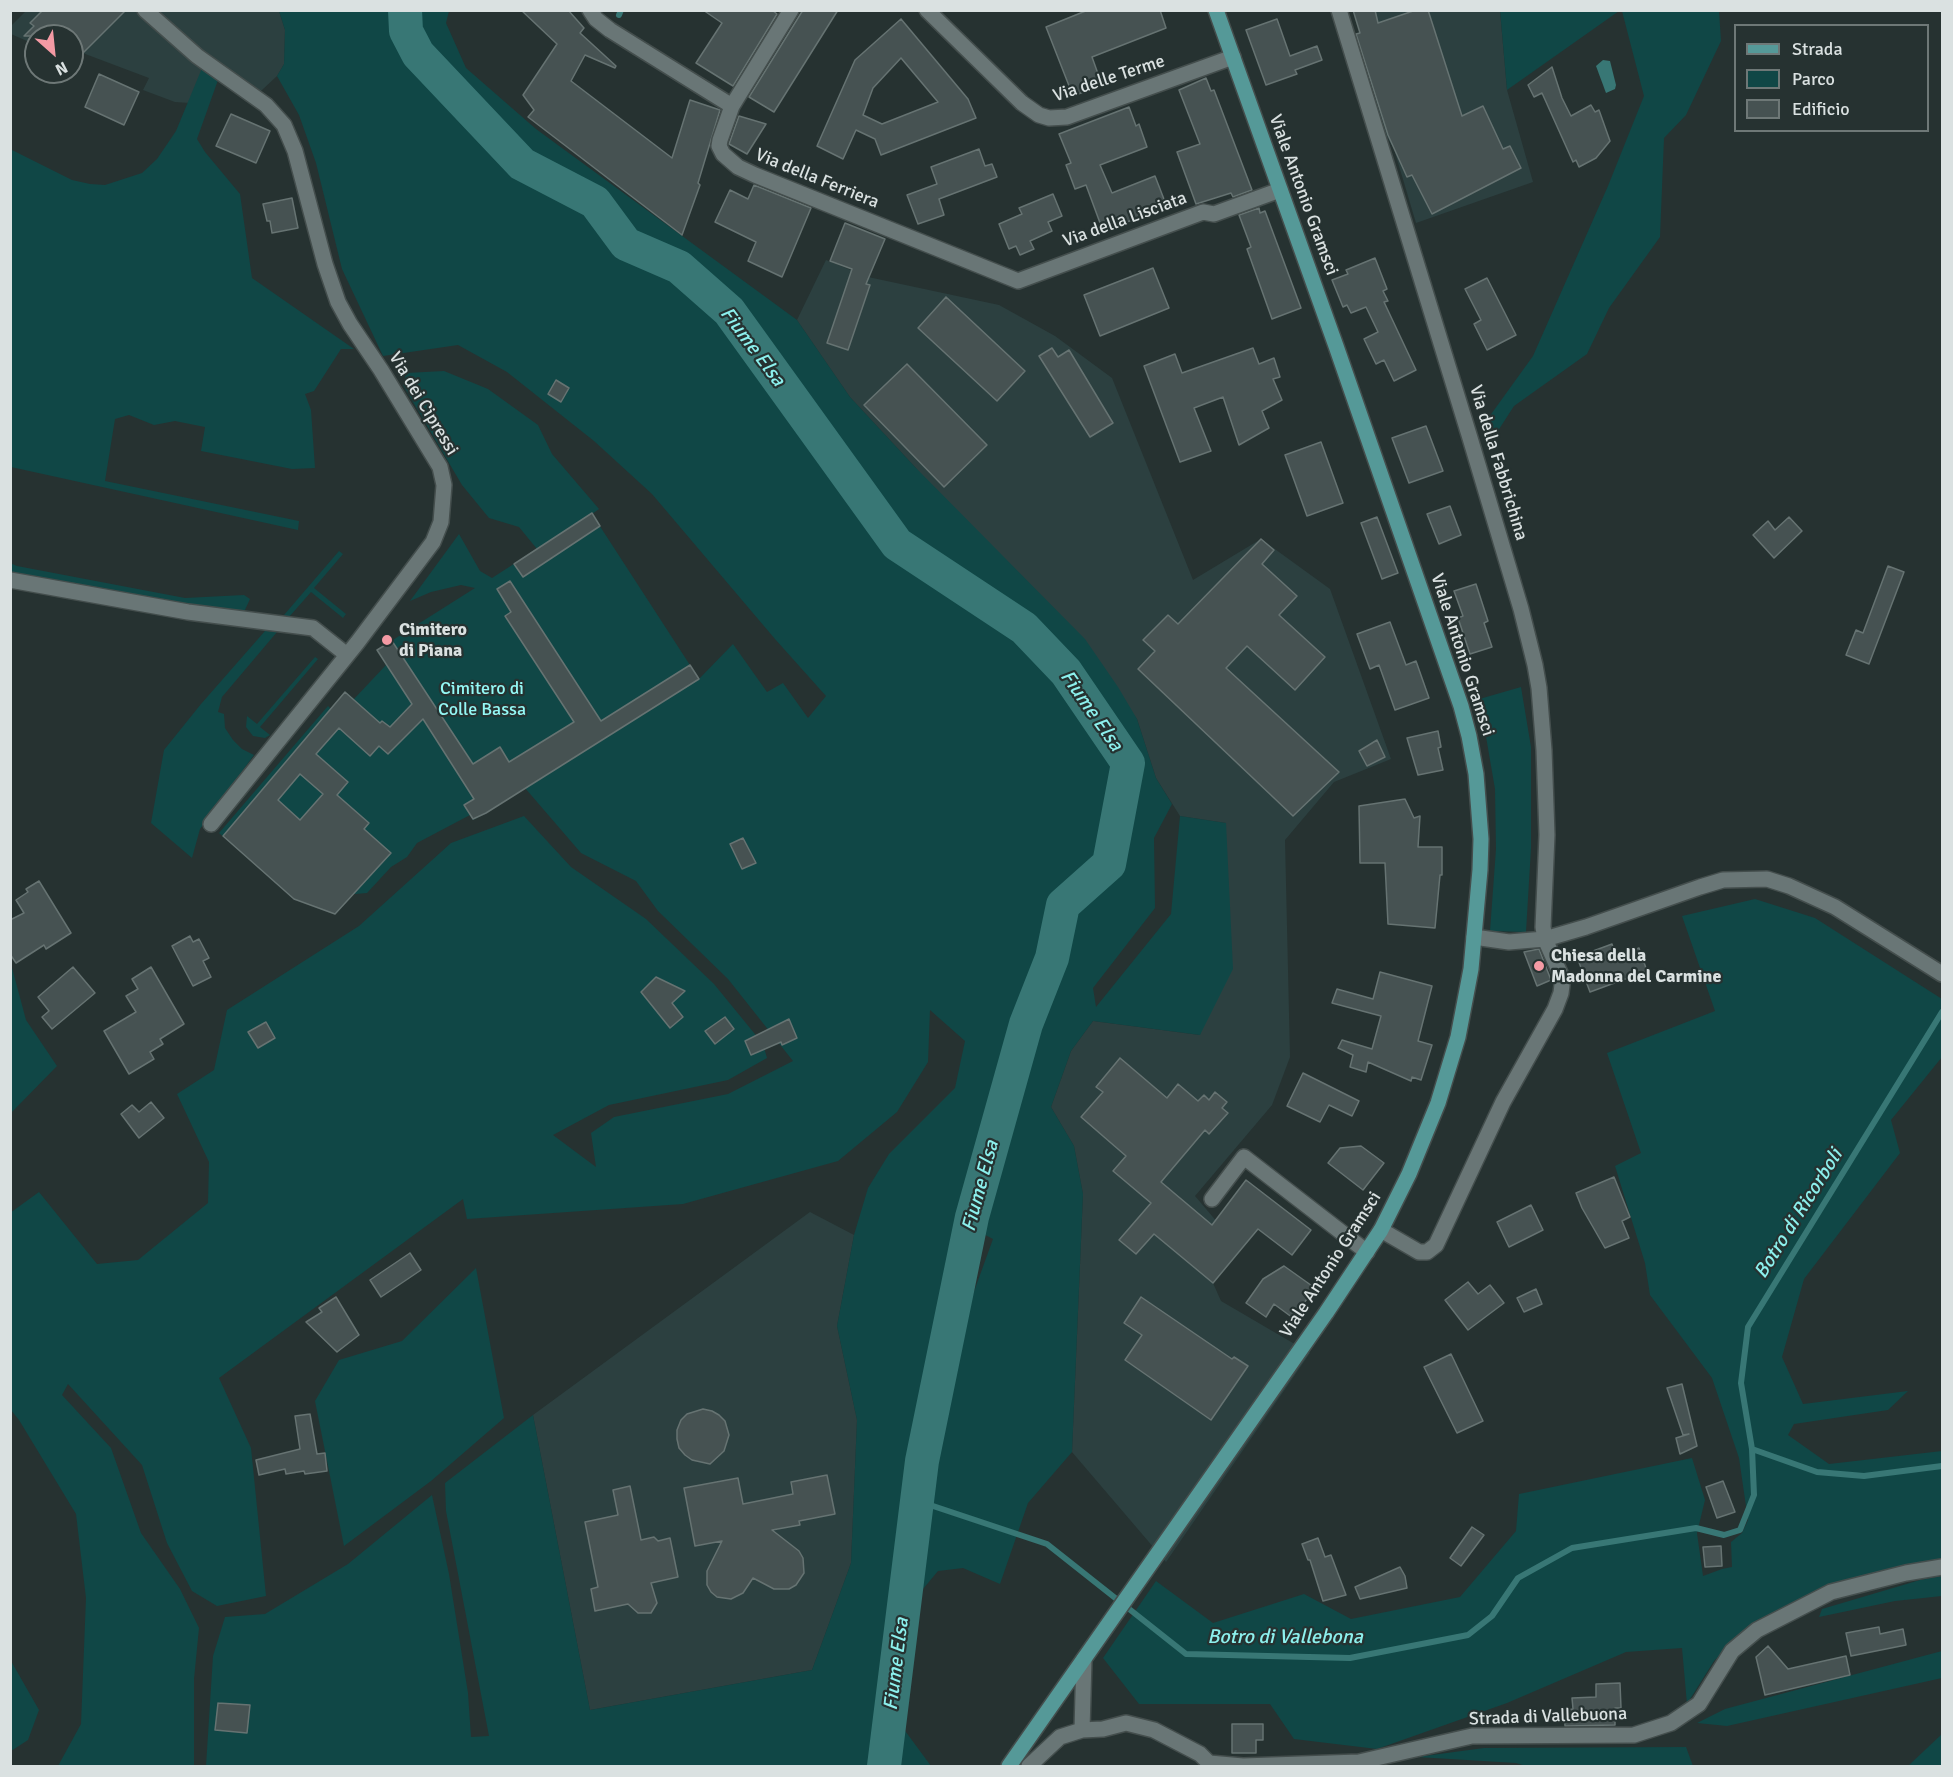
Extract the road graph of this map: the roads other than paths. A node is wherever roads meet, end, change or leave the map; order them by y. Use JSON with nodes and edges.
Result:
{"nodes":[{"id":1,"x":145,"y":10,"type":"edge"},
{"id":2,"x":590,"y":10,"type":"edge"},
{"id":3,"x":791,"y":10,"type":"edge"},
{"id":4,"x":927,"y":10,"type":"edge"},
{"id":5,"x":1216,"y":10,"type":"edge"},
{"id":6,"x":1338,"y":10,"type":"edge"},
{"id":7,"x":1233,"y":57,"type":"junction"},
{"id":8,"x":732,"y":106,"type":"junction"},
{"id":9,"x":1280,"y":190,"type":"junction"},
{"id":10,"x":1018,"y":281,"type":"joint"},
{"id":11,"x":10,"y":580,"type":"edge"},
{"id":12,"x":347,"y":655,"type":"junction"},
{"id":13,"x":211,"y":824,"type":"dead end"},
{"id":14,"x":1474,"y":937,"type":"junction"},
{"id":15,"x":1545,"y":939,"type":"junction"},
{"id":16,"x":1942,"y":974,"type":"edge"},
{"id":17,"x":1212,"y":1199,"type":"dead end"},
{"id":18,"x":1380,"y":1230,"type":"junction"},
{"id":19,"x":1367,"y":1252,"type":"junction"},
{"id":20,"x":1942,"y":1568,"type":"edge"},
{"id":21,"x":1084,"y":1659,"type":"junction"},
{"id":22,"x":1082,"y":1730,"type":"junction"},
{"id":23,"x":1208,"y":1765,"type":"edge"},
{"id":24,"x":1009,"y":1767,"type":"edge"},
{"id":25,"x":1029,"y":1767,"type":"edge"}],
"edges":[{"from":1,"to":12,"type":"street","name":"Via dei Cipressi"},
{"from":2,"to":8,"type":"street"},
{"from":3,"to":8,"type":"street","name":"Via della Ferriera"},
{"from":4,"to":7,"type":"street","name":"Via delle Terme"},
{"from":5,"to":7,"type":"main road","name":"Viale Antonio Gramsci"},
{"from":6,"to":15,"type":"street","name":"Via della Fabbrichina"},
{"from":7,"to":9,"type":"main road","name":"Viale Antonio Gramsci"},
{"from":8,"to":10,"type":"street","name":"Via della Ferriera"},
{"from":9,"to":10,"type":"street","name":"Via della Lisciata"},
{"from":9,"to":14,"type":"main road","name":"Viale Antonio Gramsci"},
{"from":11,"to":12,"type":"street"},
{"from":12,"to":13,"type":"street","name":"Via dei Cipressi"},
{"from":14,"to":15,"type":"street"},
{"from":14,"to":18,"type":"main road","name":"Viale Antonio Gramsci"},
{"from":15,"to":16,"type":"street"},
{"from":15,"to":18,"type":"street","name":"Via della Fabbrichina"},
{"from":17,"to":19,"type":"street"},
{"from":18,"to":19,"type":"main road","name":"Viale Antonio Gramsci"},
{"from":19,"to":21,"type":"main road","name":"Viale Antonio Gramsci"},
{"from":20,"to":23,"type":"street","name":"Strada di Vallebuona"},
{"from":21,"to":22,"type":"street"},
{"from":21,"to":24,"type":"main road","name":"Viale Antonio Gramsci"},
{"from":22,"to":23,"type":"street"},
{"from":22,"to":25,"type":"street"}]}
